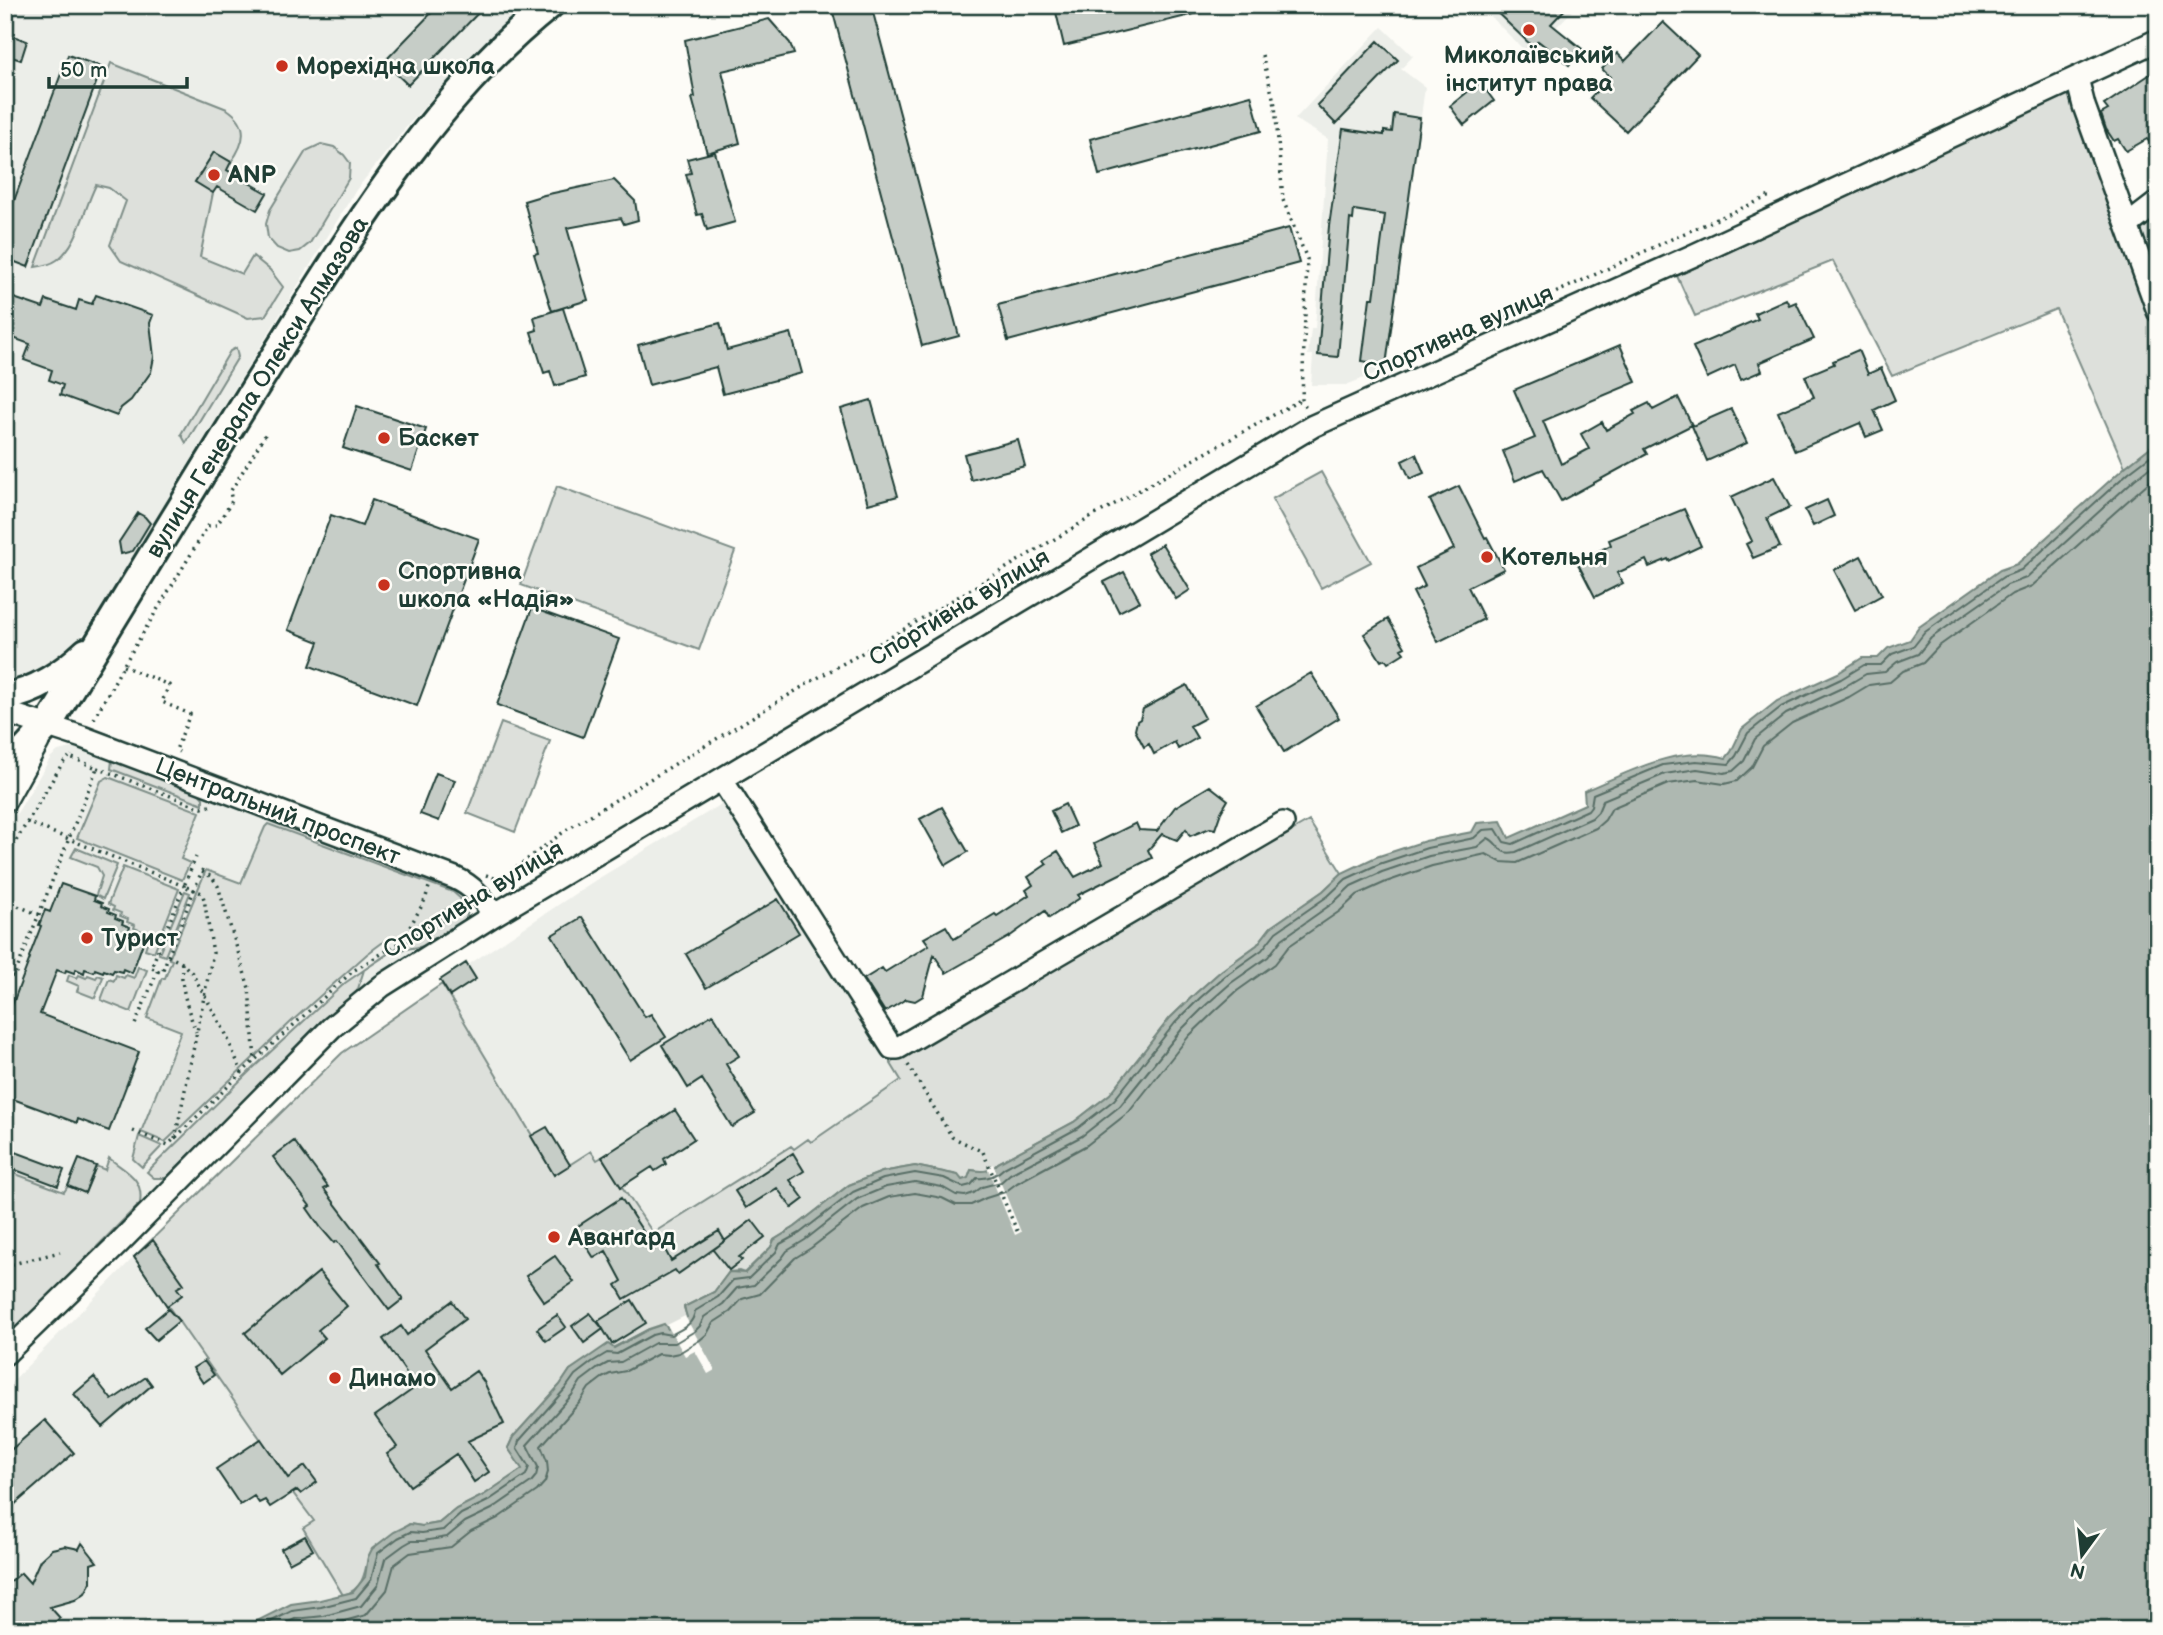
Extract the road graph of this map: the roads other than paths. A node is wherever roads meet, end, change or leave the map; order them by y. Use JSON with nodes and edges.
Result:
{"nodes":[{"id":1,"x":550,"y":5,"type":"edge"},
{"id":2,"x":2158,"y":40,"type":"edge"},
{"id":3,"x":2068,"y":82,"type":"junction"},
{"id":4,"x":2158,"y":202,"type":"edge"},
{"id":5,"x":2127,"y":225,"type":"junction"},
{"id":6,"x":2158,"y":311,"type":"edge"},
{"id":7,"x":104,"y":634,"type":"junction"},
{"id":8,"x":5,"y":697,"type":"edge"},
{"id":9,"x":5,"y":712,"type":"edge"},
{"id":10,"x":48,"y":725,"type":"junction"},
{"id":11,"x":5,"y":765,"type":"edge"},
{"id":12,"x":722,"y":780,"type":"junction"},
{"id":13,"x":5,"y":801,"type":"edge"},
{"id":14,"x":1283,"y":823,"type":"dead end"},
{"id":15,"x":494,"y":915,"type":"junction"},
{"id":16,"x":5,"y":1354,"type":"edge"}],
"edges":[{"from":1,"to":7,"type":"main road","name":"вулиця Генерала Олекси Алмазова"},
{"from":2,"to":3,"type":"street","name":"Спортивна вулиця"},
{"from":3,"to":5,"type":"street"},
{"from":3,"to":12,"type":"street","name":"Спортивна вулиця"},
{"from":4,"to":5,"type":"street"},
{"from":5,"to":6,"type":"street"},
{"from":7,"to":8,"type":"main road"},
{"from":7,"to":10,"type":"main road","name":"вулиця Генерала Олекси Алмазова"},
{"from":9,"to":10,"type":"street","name":"Центральний проспект"},
{"from":10,"to":11,"type":"main road"},
{"from":10,"to":13,"type":"street","name":"вулиця Генерала Олекси Алмазова"},
{"from":10,"to":15,"type":"street","name":"Центральний проспект"},
{"from":12,"to":14,"type":"street"},
{"from":12,"to":15,"type":"street","name":"Спортивна вулиця"},
{"from":15,"to":16,"type":"street","name":"Спортивна вулиця"}]}
